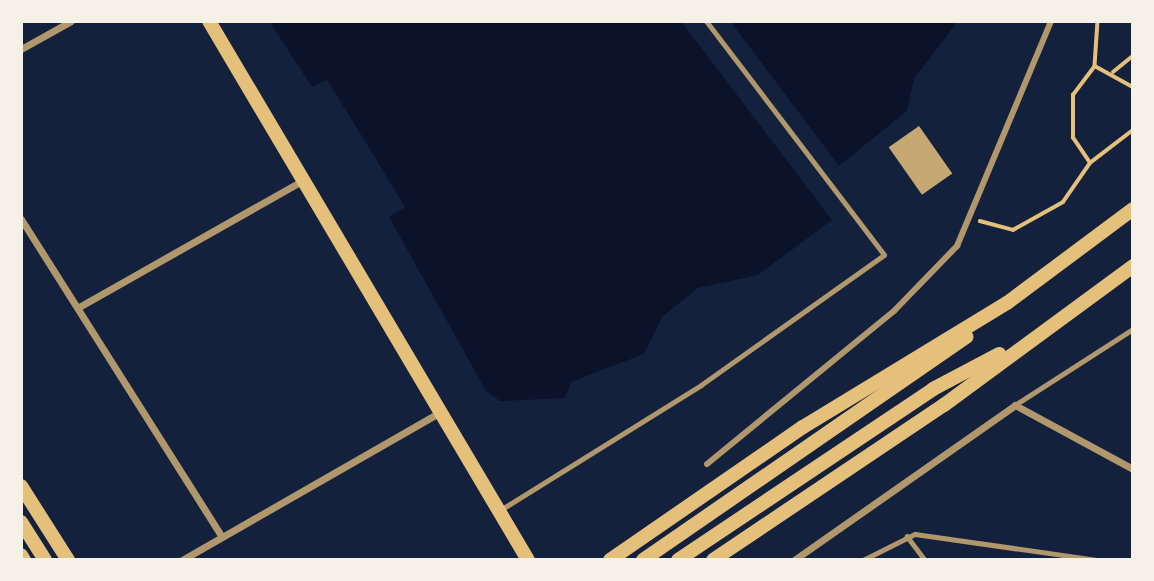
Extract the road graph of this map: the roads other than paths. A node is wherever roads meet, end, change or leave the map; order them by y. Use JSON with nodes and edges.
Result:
{"nodes":[{"id":1,"x":71,"y":21,"type":"edge"},
{"id":2,"x":209,"y":21,"type":"edge"},
{"id":3,"x":706,"y":21,"type":"edge"},
{"id":4,"x":1051,"y":21,"type":"edge"},
{"id":5,"x":21,"y":48,"type":"edge"},
{"id":6,"x":302,"y":181,"type":"junction"},
{"id":7,"x":1133,"y":209,"type":"edge"},
{"id":8,"x":21,"y":219,"type":"edge"},
{"id":9,"x":1133,"y":267,"type":"edge"},
{"id":10,"x":1007,"y":303,"type":"junction"},
{"id":11,"x":79,"y":307,"type":"junction"},
{"id":12,"x":1133,"y":329,"type":"edge"},
{"id":13,"x":1037,"y":334,"type":"junction"},
{"id":14,"x":1015,"y":405,"type":"junction"},
{"id":15,"x":439,"y":413,"type":"junction"},
{"id":16,"x":707,"y":464,"type":"dead end"},
{"id":17,"x":1133,"y":469,"type":"edge"},
{"id":18,"x":21,"y":486,"type":"edge"},
{"id":19,"x":498,"y":512,"type":"junction"},
{"id":20,"x":21,"y":522,"type":"edge"},
{"id":21,"x":906,"y":535,"type":"junction"},
{"id":22,"x":222,"y":537,"type":"junction"},
{"id":23,"x":21,"y":555,"type":"edge"},
{"id":24,"x":24,"y":560,"type":"edge"},
{"id":25,"x":45,"y":560,"type":"edge"},
{"id":26,"x":68,"y":560,"type":"edge"},
{"id":27,"x":182,"y":560,"type":"edge"},
{"id":28,"x":528,"y":560,"type":"edge"},
{"id":29,"x":610,"y":560,"type":"edge"},
{"id":30,"x":643,"y":560,"type":"edge"},
{"id":31,"x":678,"y":560,"type":"edge"},
{"id":32,"x":713,"y":560,"type":"edge"},
{"id":33,"x":794,"y":560,"type":"edge"},
{"id":34,"x":863,"y":560,"type":"edge"},
{"id":35,"x":925,"y":560,"type":"edge"},
{"id":36,"x":1098,"y":560,"type":"edge"}],
"edges":[{"from":1,"to":5,"type":"street"},
{"from":2,"to":6,"type":"main road"},
{"from":3,"to":19,"type":"lane"},
{"from":4,"to":16,"type":"street"},
{"from":6,"to":11,"type":"street"},
{"from":6,"to":15,"type":"main road"},
{"from":7,"to":10,"type":"main road"},
{"from":8,"to":11,"type":"street"},
{"from":9,"to":13,"type":"main road"},
{"from":10,"to":29,"type":"main road"},
{"from":10,"to":30,"type":"main road"},
{"from":11,"to":22,"type":"street"},
{"from":12,"to":14,"type":"lane"},
{"from":13,"to":31,"type":"main road"},
{"from":13,"to":32,"type":"main road"},
{"from":14,"to":17,"type":"street"},
{"from":14,"to":33,"type":"street"},
{"from":15,"to":19,"type":"main road"},
{"from":15,"to":22,"type":"street"},
{"from":18,"to":26,"type":"main road"},
{"from":19,"to":28,"type":"main road"},
{"from":20,"to":25,"type":"main road"},
{"from":21,"to":34,"type":"lane"},
{"from":21,"to":35,"type":"lane"},
{"from":21,"to":36,"type":"lane"},
{"from":22,"to":27,"type":"street"},
{"from":23,"to":24,"type":"main road"}]}
